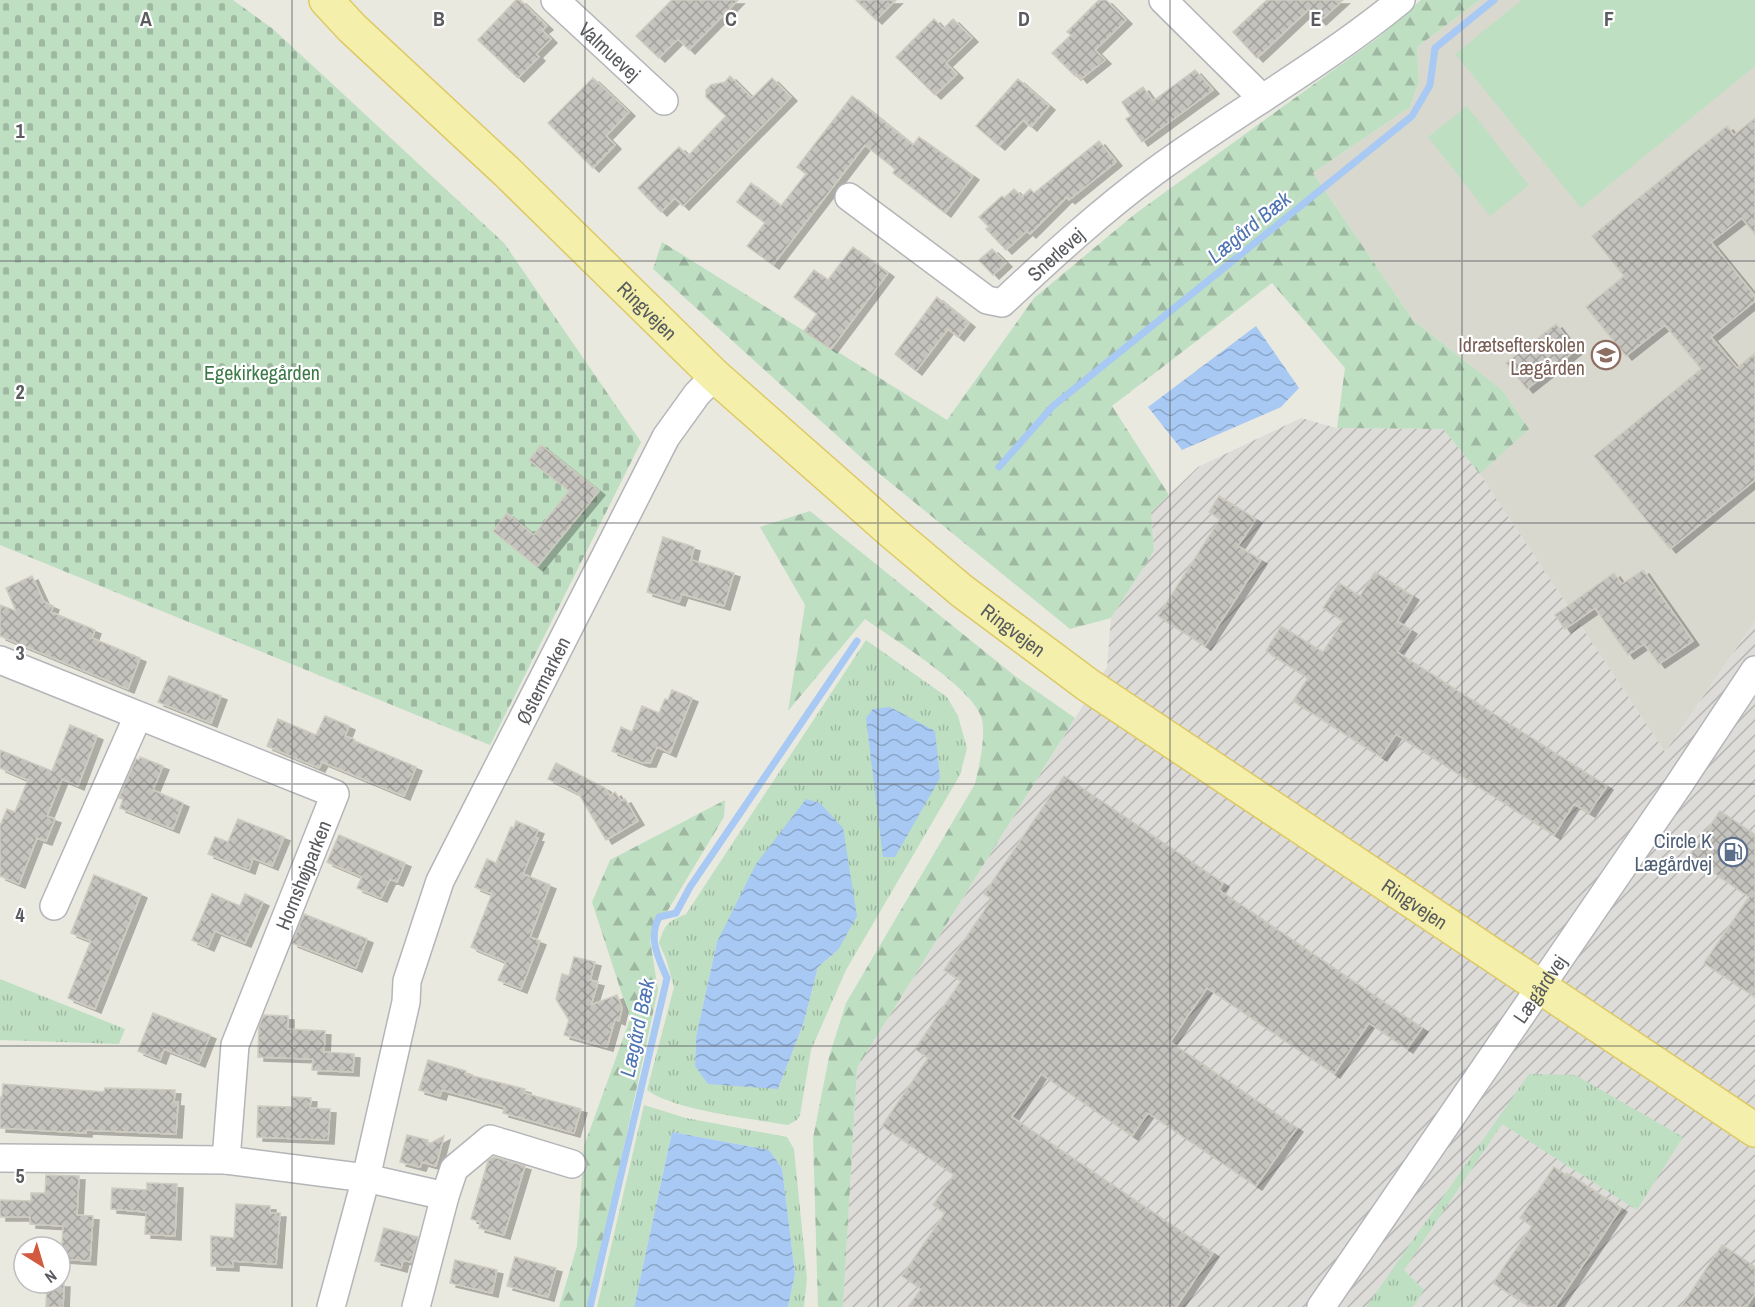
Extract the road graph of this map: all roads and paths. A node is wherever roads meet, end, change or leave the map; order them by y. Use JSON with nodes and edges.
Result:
{"nodes":[{"id":1,"x":314,"y":0,"type":"edge"},
{"id":2,"x":326,"y":0,"type":"edge"},
{"id":3,"x":555,"y":0,"type":"edge"},
{"id":4,"x":1163,"y":0,"type":"edge"},
{"id":5,"x":1401,"y":0,"type":"edge"},
{"id":6,"x":352,"y":28,"type":"junction"},
{"id":7,"x":1262,"y":98,"type":"junction"},
{"id":8,"x":663,"y":101,"type":"dead end"},
{"id":9,"x":849,"y":197,"type":"dead end"},
{"id":10,"x":715,"y":376,"type":"junction"},
{"id":11,"x":0,"y":660,"type":"edge"},
{"id":12,"x":1755,"y":670,"type":"edge"},
{"id":13,"x":138,"y":716,"type":"junction"},
{"id":14,"x":54,"y":906,"type":"dead end"},
{"id":15,"x":1540,"y":987,"type":"junction"},
{"id":16,"x":1755,"y":1130,"type":"edge"},
{"id":17,"x":0,"y":1158,"type":"edge"},
{"id":18,"x":226,"y":1160,"type":"junction"},
{"id":19,"x":572,"y":1164,"type":"dead end"},
{"id":20,"x":366,"y":1178,"type":"junction"},
{"id":21,"x":445,"y":1197,"type":"junction"},
{"id":22,"x":331,"y":1307,"type":"edge"},
{"id":23,"x":416,"y":1307,"type":"edge"},
{"id":24,"x":1322,"y":1307,"type":"edge"}],
"edges":[{"from":1,"to":6,"type":"main road","name":"Ringvejen"},
{"from":2,"to":6,"type":"main road","name":"Ringvejen"},
{"from":3,"to":8,"type":"street","name":"Valmuevej"},
{"from":4,"to":7,"type":"street"},
{"from":5,"to":7,"type":"street","name":"Snerlevej"},
{"from":6,"to":10,"type":"main road","name":"Ringvejen"},
{"from":7,"to":9,"type":"street","name":"Snerlevej"},
{"from":10,"to":15,"type":"main road","name":"Ringvejen"},
{"from":10,"to":20,"type":"street","name":"Østermarken"},
{"from":11,"to":13,"type":"street","name":"Hornshøjparken"},
{"from":12,"to":15,"type":"street","name":"Lægårdvej"},
{"from":13,"to":14,"type":"street"},
{"from":13,"to":18,"type":"street","name":"Hornshøjparken"},
{"from":15,"to":16,"type":"main road","name":"Ringvejen"},
{"from":15,"to":24,"type":"street","name":"Lægårdvej"},
{"from":17,"to":18,"type":"street"},
{"from":18,"to":20,"type":"street"},
{"from":19,"to":21,"type":"street"},
{"from":20,"to":21,"type":"street"},
{"from":20,"to":22,"type":"street"},
{"from":21,"to":23,"type":"street"}]}
